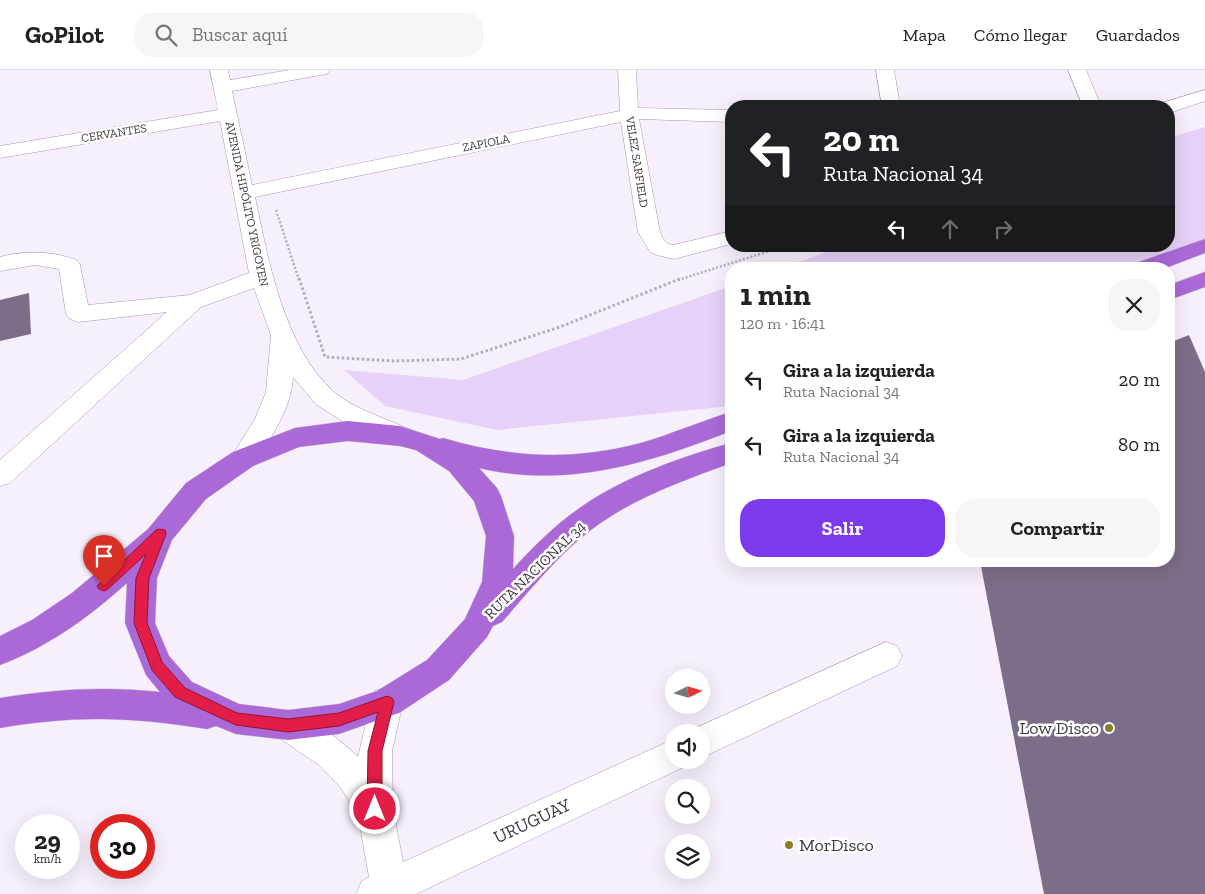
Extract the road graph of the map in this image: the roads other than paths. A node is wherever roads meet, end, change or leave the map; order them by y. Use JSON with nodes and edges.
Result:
{"nodes":[{"id":1,"x":321,"y":70,"type":"edge"},
{"id":2,"x":627,"y":70,"type":"edge"},
{"id":3,"x":885,"y":70,"type":"edge"},
{"id":4,"x":1077,"y":70,"type":"edge"},
{"id":5,"x":221,"y":78,"type":"edge"},
{"id":6,"x":1205,"y":95,"type":"edge"},
{"id":7,"x":890,"y":100,"type":"edge"},
{"id":8,"x":1090,"y":100,"type":"edge"},
{"id":9,"x":1175,"y":104,"type":"edge"},
{"id":10,"x":228,"y":114,"type":"junction"},
{"id":11,"x":629,"y":114,"type":"junction"},
{"id":12,"x":725,"y":116,"type":"edge"},
{"id":13,"x":0,"y":152,"type":"edge"},
{"id":14,"x":245,"y":200,"type":"junction"},
{"id":15,"x":725,"y":239,"type":"edge"},
{"id":16,"x":1205,"y":246,"type":"edge"},
{"id":17,"x":1160,"y":262,"type":"edge"},
{"id":18,"x":0,"y":264,"type":"edge"},
{"id":19,"x":261,"y":277,"type":"junction"},
{"id":20,"x":1205,"y":279,"type":"edge"},
{"id":21,"x":1175,"y":291,"type":"edge"},
{"id":22,"x":193,"y":302,"type":"junction"},
{"id":23,"x":283,"y":335,"type":"junction"},
{"id":24,"x":725,"y":423,"type":"edge"},
{"id":25,"x":412,"y":439,"type":"junction"},
{"id":26,"x":725,"y":455,"type":"edge"},
{"id":27,"x":243,"y":459,"type":"junction"},
{"id":28,"x":0,"y":476,"type":"edge"},
{"id":29,"x":160,"y":534,"type":"junction"},
{"id":30,"x":476,"y":628,"type":"junction"},
{"id":31,"x":0,"y":651,"type":"edge"},
{"id":32,"x":886,"y":656,"type":"dead end"},
{"id":33,"x":387,"y":702,"type":"junction"},
{"id":34,"x":0,"y":713,"type":"edge"},
{"id":35,"x":236,"y":719,"type":"junction"},
{"id":36,"x":288,"y":725,"type":"junction"},
{"id":37,"x":710,"y":738,"type":"edge"},
{"id":38,"x":665,"y":759,"type":"edge"},
{"id":39,"x":375,"y":809,"type":"junction"},
{"id":40,"x":385,"y":892,"type":"edge"}],
"edges":[{"from":1,"to":5,"type":"street"},
{"from":2,"to":11,"type":"street","name":"VELEZ SARFIELD"},
{"from":3,"to":7,"type":"street"},
{"from":4,"to":8,"type":"street"},
{"from":5,"to":10,"type":"street","name":"AVENIDA HIPÓLITO YRIGOYEN"},
{"from":6,"to":9,"type":"street"},
{"from":10,"to":13,"type":"street","name":"CERVANTES"},
{"from":10,"to":14,"type":"street","name":"AVENIDA HIPÓLITO YRIGOYEN"},
{"from":11,"to":12,"type":"street","name":"ZAPIOLA"},
{"from":11,"to":14,"type":"street","name":"ZAPIOLA"},
{"from":11,"to":15,"type":"street","name":"VELEZ SARFIELD"},
{"from":14,"to":19,"type":"street","name":"AVENIDA HIPÓLITO YRIGOYEN"},
{"from":16,"to":17,"type":"highway"},
{"from":18,"to":22,"type":"street"},
{"from":19,"to":22,"type":"street"},
{"from":19,"to":23,"type":"street","name":"AVENIDA HIPÓLITO YRIGOYEN"},
{"from":20,"to":21,"type":"highway"},
{"from":22,"to":28,"type":"street"},
{"from":23,"to":25,"type":"street","name":"AVENIDA HIPÓLITO YRIGOYEN"},
{"from":23,"to":27,"type":"street","name":"AVENIDA HIPÓLITO YRIGOYEN"},
{"from":24,"to":25,"type":"highway","name":"RUTA NACIONAL 34"},
{"from":25,"to":27,"type":"highway","name":"RUTA NACIONAL 34"},
{"from":25,"to":30,"type":"highway","name":"RUTA NACIONAL 34"},
{"from":26,"to":30,"type":"highway","name":"RUTA NACIONAL 34"},
{"from":27,"to":29,"type":"highway","name":"RUTA NACIONAL 34"},
{"from":29,"to":31,"type":"highway","name":"RUTA NACIONAL 34"},
{"from":29,"to":35,"type":"highway","name":"RUTA NACIONAL 34"},
{"from":30,"to":33,"type":"highway","name":"RUTA NACIONAL 34"},
{"from":32,"to":37,"type":"street"},
{"from":33,"to":36,"type":"highway","name":"RUTA NACIONAL 34"},
{"from":33,"to":39,"type":"street"},
{"from":34,"to":35,"type":"highway","name":"RUTA NACIONAL 34"},
{"from":35,"to":36,"type":"highway","name":"RUTA NACIONAL 34"},
{"from":36,"to":39,"type":"street"},
{"from":38,"to":40,"type":"street","name":"URUGUAY"},
{"from":39,"to":40,"type":"street"}]}
